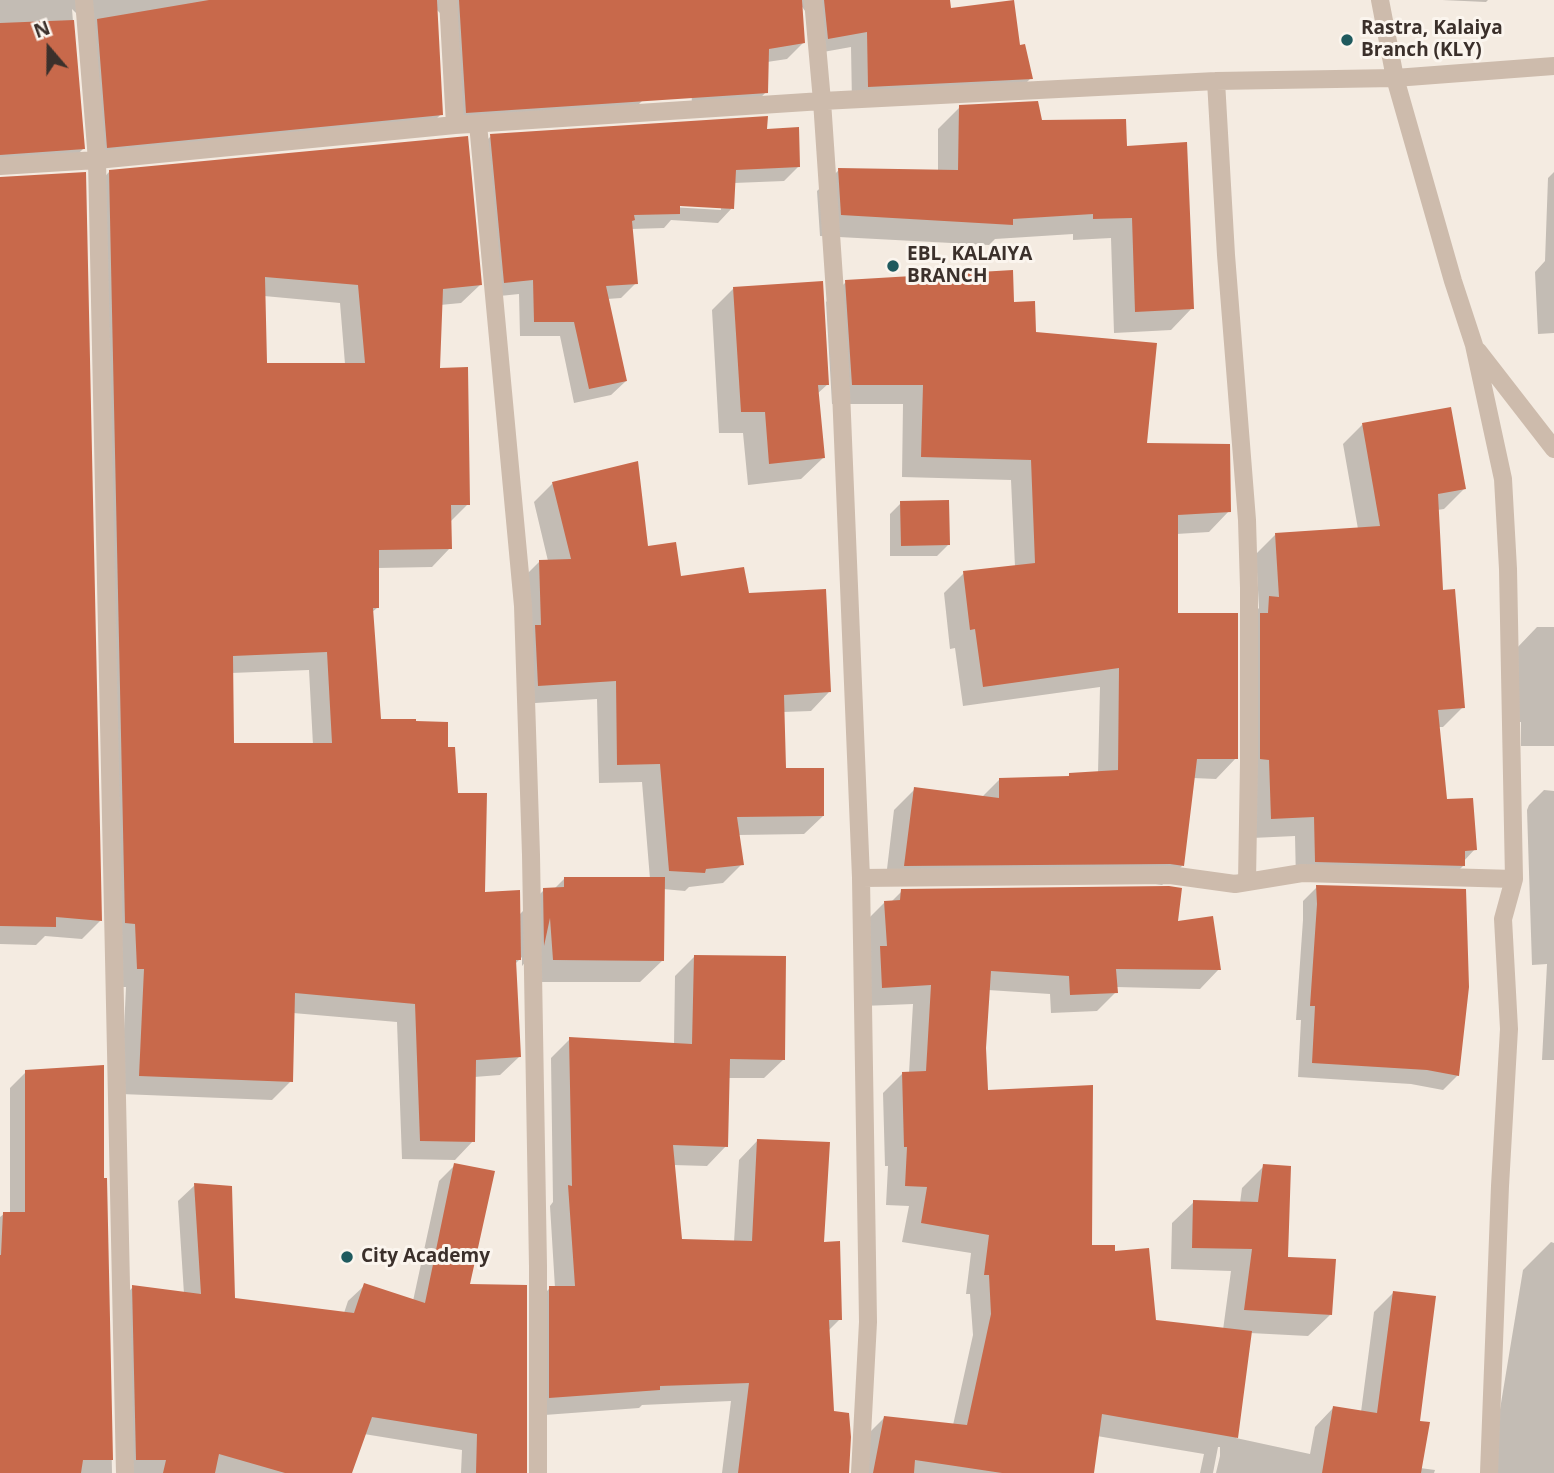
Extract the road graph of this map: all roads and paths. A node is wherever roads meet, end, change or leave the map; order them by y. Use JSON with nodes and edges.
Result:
{"nodes":[{"id":1,"x":84,"y":0,"type":"edge"},
{"id":2,"x":448,"y":0,"type":"edge"},
{"id":3,"x":813,"y":0,"type":"edge"},
{"id":4,"x":1380,"y":0,"type":"edge"},
{"id":5,"x":1554,"y":66,"type":"edge"},
{"id":6,"x":1395,"y":78,"type":"junction"},
{"id":7,"x":1216,"y":81,"type":"junction"},
{"id":8,"x":822,"y":101,"type":"junction"},
{"id":9,"x":478,"y":124,"type":"junction"},
{"id":10,"x":455,"y":125,"type":"junction"},
{"id":11,"x":97,"y":159,"type":"junction"},
{"id":12,"x":0,"y":166,"type":"edge"},
{"id":13,"x":1474,"y":345,"type":"junction"},
{"id":14,"x":1554,"y":449,"type":"edge"},
{"id":15,"x":861,"y":878,"type":"junction"},
{"id":16,"x":1514,"y":879,"type":"junction"},
{"id":17,"x":1247,"y":882,"type":"junction"},
{"id":18,"x":125,"y":1473,"type":"edge"},
{"id":19,"x":538,"y":1473,"type":"edge"},
{"id":20,"x":860,"y":1473,"type":"edge"},
{"id":21,"x":1489,"y":1473,"type":"edge"}],
"edges":[{"from":1,"to":11,"type":"street"},
{"from":2,"to":10,"type":"street"},
{"from":3,"to":8,"type":"street"},
{"from":4,"to":6,"type":"street"},
{"from":5,"to":6,"type":"street"},
{"from":6,"to":7,"type":"street"},
{"from":6,"to":13,"type":"street"},
{"from":7,"to":8,"type":"street"},
{"from":7,"to":17,"type":"street"},
{"from":8,"to":9,"type":"street"},
{"from":8,"to":15,"type":"street"},
{"from":9,"to":10,"type":"street"},
{"from":9,"to":19,"type":"street"},
{"from":10,"to":11,"type":"street"},
{"from":11,"to":12,"type":"street"},
{"from":11,"to":18,"type":"street"},
{"from":13,"to":14,"type":"street"},
{"from":13,"to":16,"type":"street"},
{"from":15,"to":17,"type":"street"},
{"from":15,"to":20,"type":"street"},
{"from":16,"to":17,"type":"street"},
{"from":16,"to":21,"type":"street"}]}
